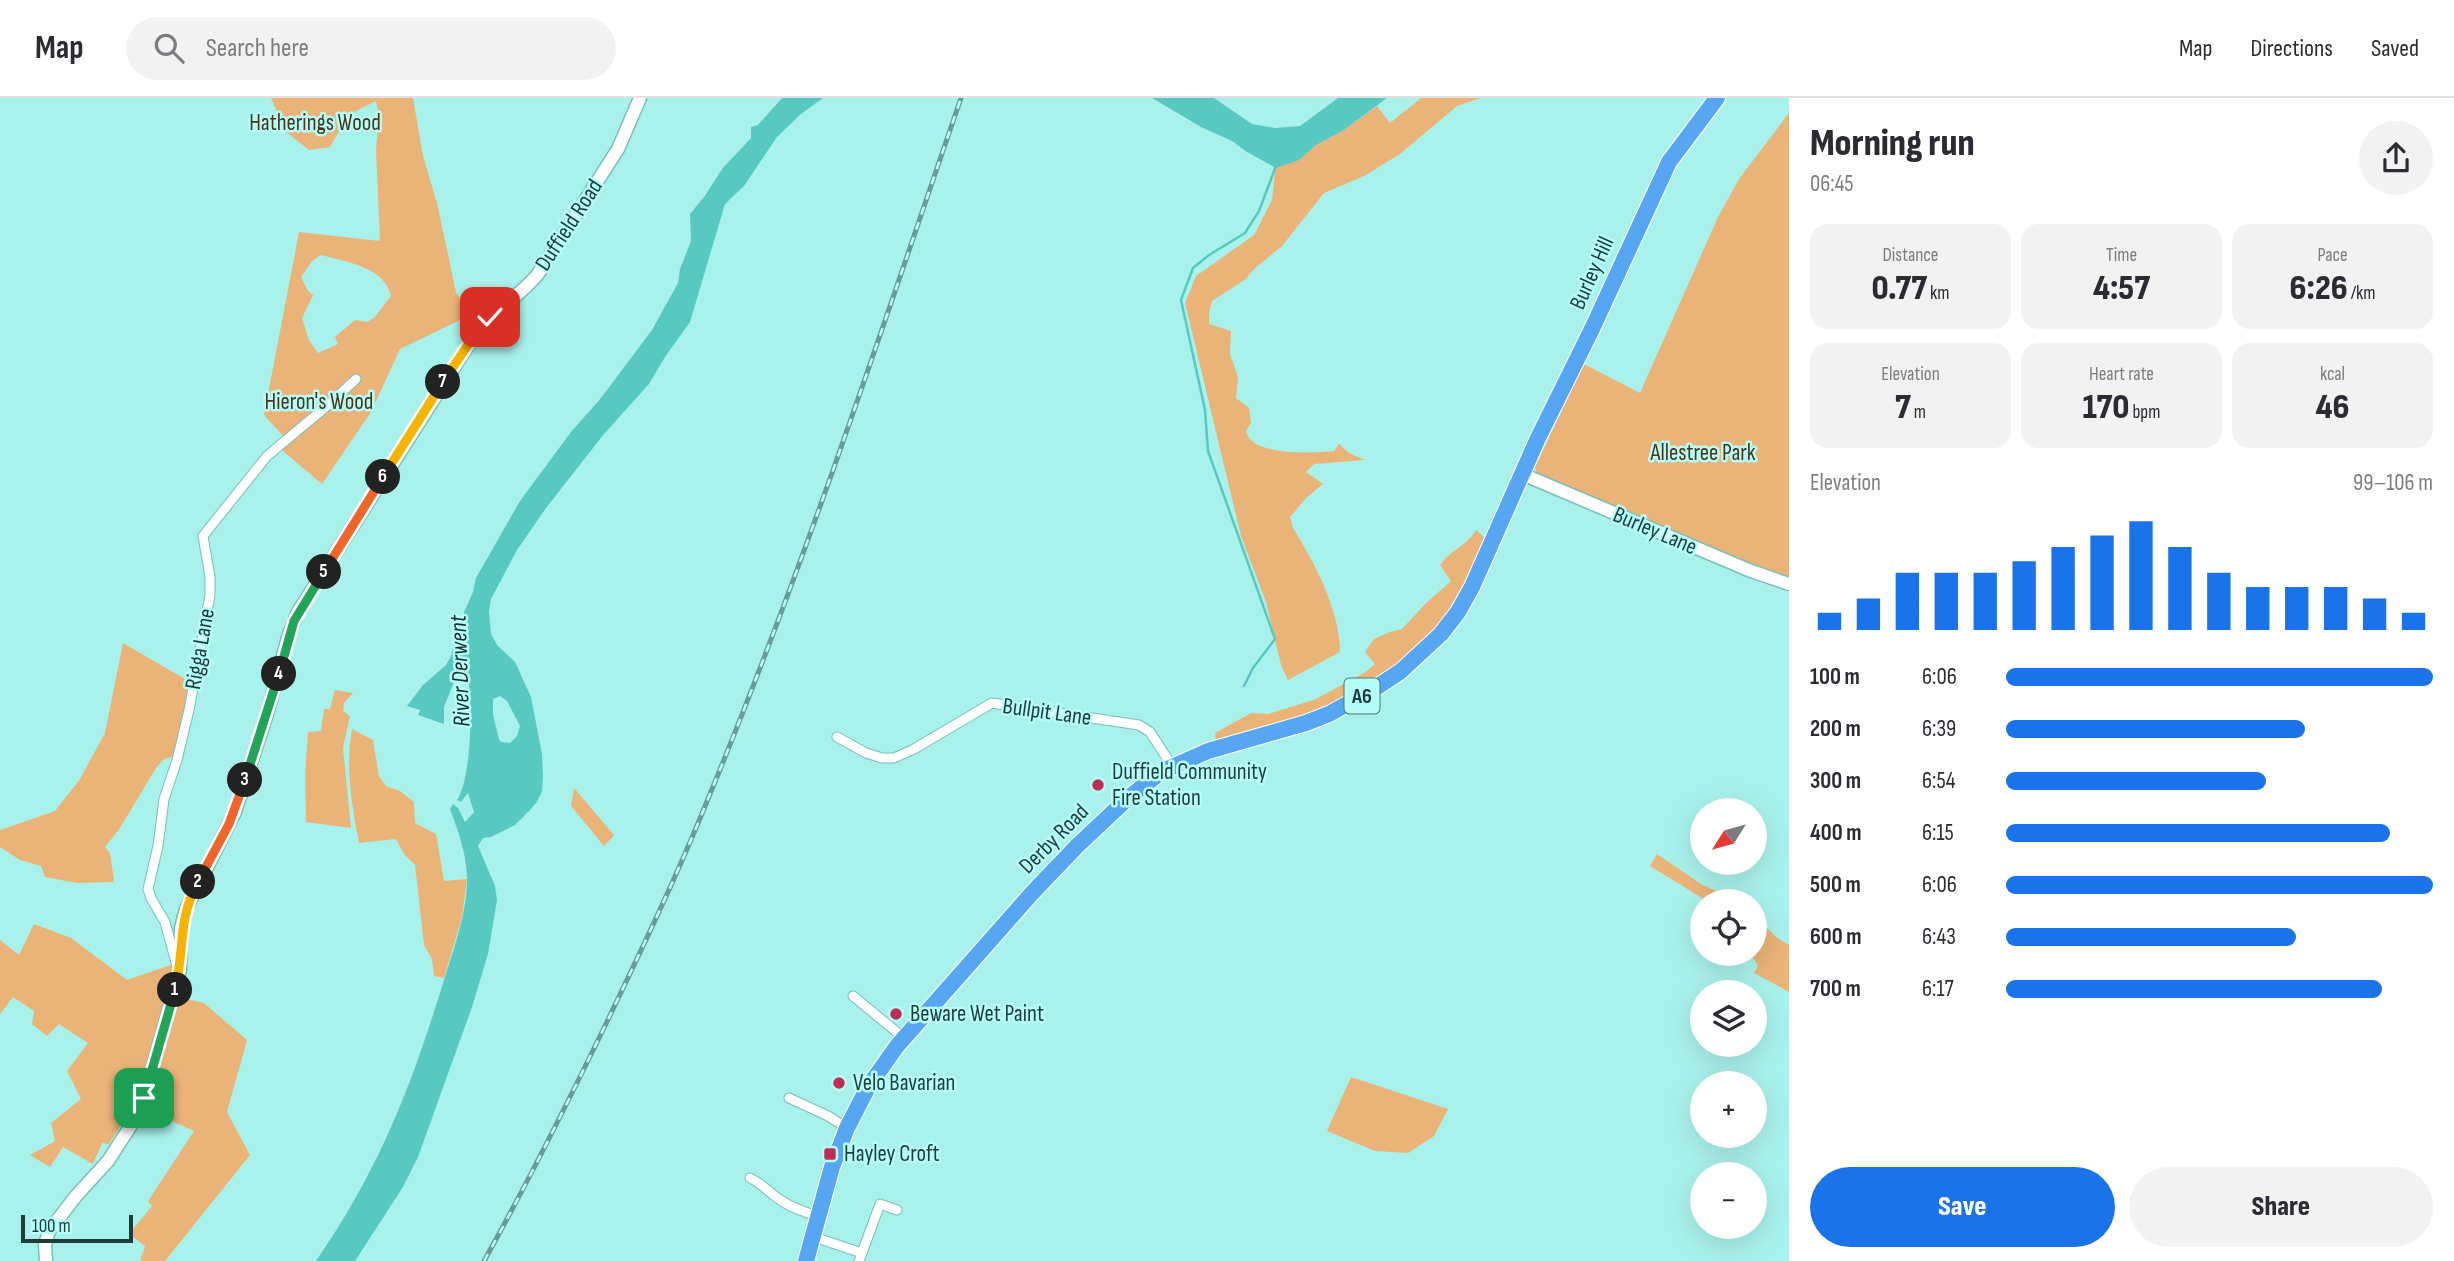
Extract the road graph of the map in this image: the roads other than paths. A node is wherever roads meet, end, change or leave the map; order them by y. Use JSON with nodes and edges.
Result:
{"nodes":[{"id":1,"x":640,"y":98,"type":"edge"},
{"id":2,"x":1717,"y":98,"type":"edge"},
{"id":3,"x":356,"y":379,"type":"dead end"},
{"id":4,"x":1522,"y":474,"type":"junction"},
{"id":5,"x":1789,"y":584,"type":"edge"},
{"id":6,"x":837,"y":737,"type":"dead end"},
{"id":7,"x":1172,"y":766,"type":"junction"},
{"id":8,"x":180,"y":970,"type":"junction"},
{"id":9,"x":853,"y":996,"type":"dead end"},
{"id":10,"x":904,"y":1038,"type":"junction"},
{"id":11,"x":789,"y":1098,"type":"dead end"},
{"id":12,"x":847,"y":1128,"type":"junction"},
{"id":13,"x":750,"y":1178,"type":"dead end"},
{"id":14,"x":897,"y":1210,"type":"dead end"},
{"id":15,"x":819,"y":1217,"type":"junction"},
{"id":16,"x":814,"y":1237,"type":"junction"},
{"id":17,"x":860,"y":1257,"type":"edge"},
{"id":18,"x":46,"y":1261,"type":"edge"},
{"id":19,"x":806,"y":1261,"type":"edge"}],
"edges":[{"from":1,"to":8,"type":"street","name":"Duffield Road"},
{"from":2,"to":4,"type":"highway","name":"Burley Hill","number":"A6"},
{"from":3,"to":8,"type":"street","name":"Rigga Lane"},
{"from":4,"to":5,"type":"street","name":"Burley Lane"},
{"from":4,"to":7,"type":"highway","name":"Derby Road","number":"A6"},
{"from":6,"to":7,"type":"street","name":"Bullpit Lane"},
{"from":7,"to":10,"type":"highway","name":"Derby Road","number":"A6"},
{"from":8,"to":18,"type":"street","name":"Duffield Road"},
{"from":9,"to":10,"type":"street"},
{"from":10,"to":12,"type":"highway","name":"Derby Road","number":"A6"},
{"from":11,"to":12,"type":"street"},
{"from":12,"to":15,"type":"highway","name":"Derby Road","number":"A6"},
{"from":13,"to":15,"type":"street"},
{"from":14,"to":17,"type":"street"},
{"from":15,"to":16,"type":"highway","name":"Derby Road","number":"A6"},
{"from":16,"to":17,"type":"street"},
{"from":16,"to":19,"type":"highway","name":"Derby Road","number":"A6"}]}
